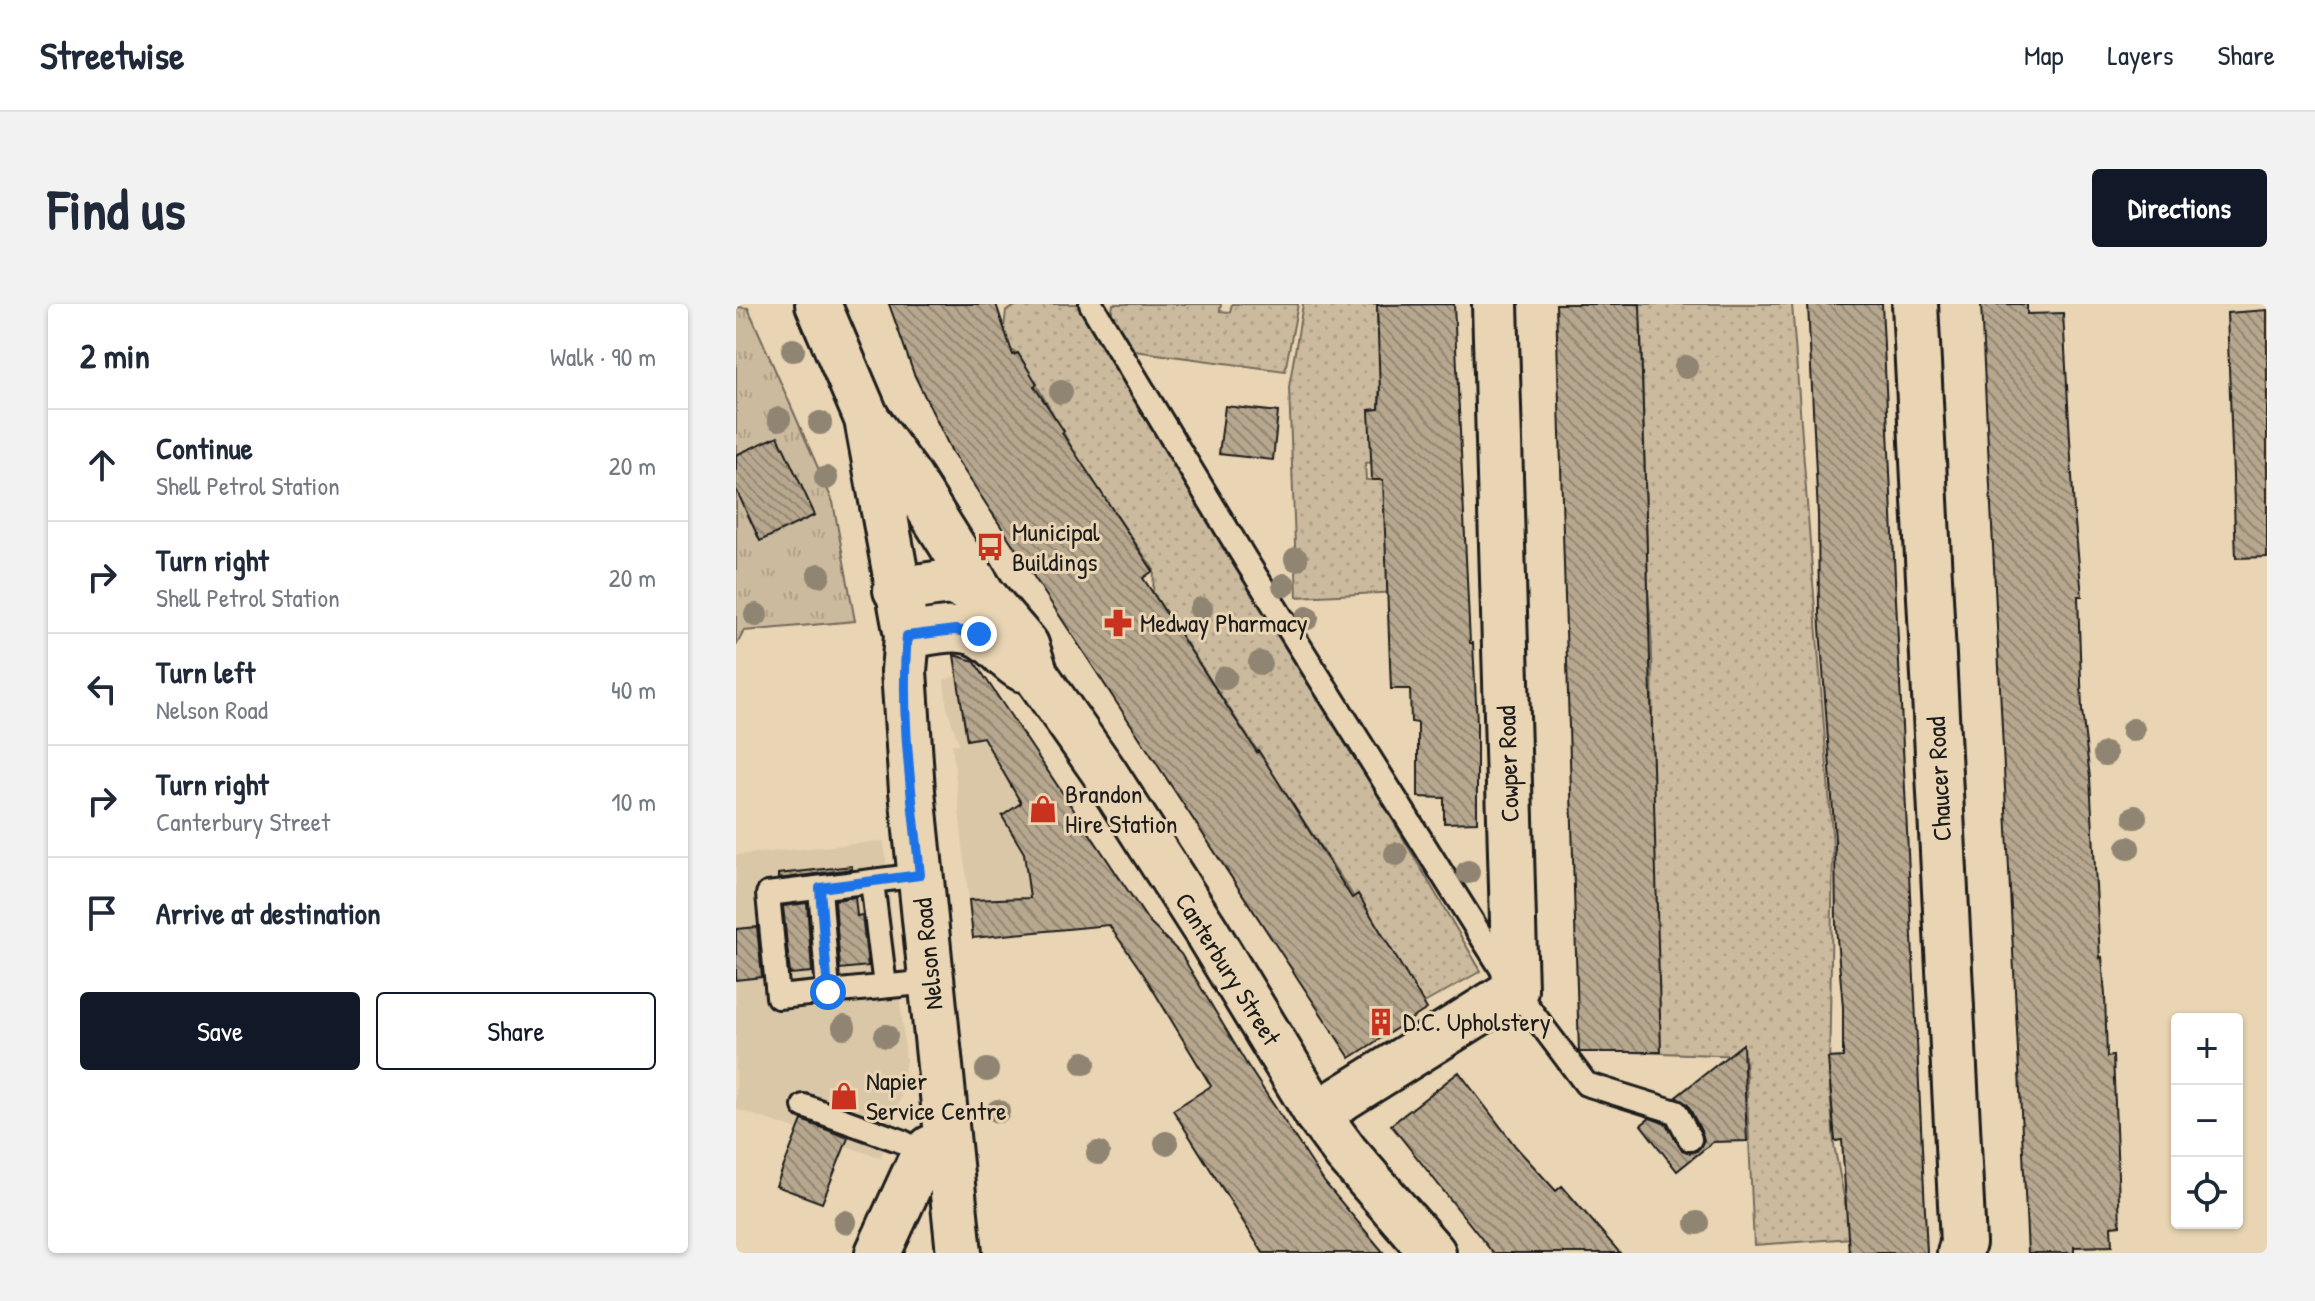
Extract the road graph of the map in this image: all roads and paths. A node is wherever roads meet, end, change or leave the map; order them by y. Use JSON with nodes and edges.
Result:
{"nodes":[{"id":1,"x":818,"y":304,"type":"edge"},
{"id":2,"x":1091,"y":304,"type":"edge"},
{"id":3,"x":1495,"y":304,"type":"edge"},
{"id":4,"x":1915,"y":304,"type":"edge"},
{"id":5,"x":867,"y":419,"type":"junction"},
{"id":6,"x":896,"y":590,"type":"junction"},
{"id":7,"x":983,"y":595,"type":"junction"},
{"id":8,"x":907,"y":636,"type":"junction"},
{"id":9,"x":1036,"y":675,"type":"junction"},
{"id":10,"x":920,"y":875,"type":"junction"},
{"id":11,"x":872,"y":882,"type":"junction"},
{"id":12,"x":820,"y":888,"type":"junction"},
{"id":13,"x":931,"y":982,"type":"junction"},
{"id":14,"x":885,"y":986,"type":"junction"},
{"id":15,"x":1515,"y":990,"type":"junction"},
{"id":16,"x":828,"y":992,"type":"junction"},
{"id":17,"x":804,"y":1106,"type":"dead end"},
{"id":18,"x":1317,"y":1114,"type":"junction"},
{"id":19,"x":1690,"y":1139,"type":"dead end"},
{"id":20,"x":936,"y":1149,"type":"junction"},
{"id":21,"x":878,"y":1253,"type":"edge"},
{"id":22,"x":959,"y":1253,"type":"edge"},
{"id":23,"x":1433,"y":1253,"type":"edge"},
{"id":24,"x":1960,"y":1253,"type":"edge"}],
"edges":[{"from":1,"to":5,"type":"street","name":"Canterbury Street"},
{"from":2,"to":15,"type":"lane"},
{"from":3,"to":15,"type":"street","name":"Cowper Road"},
{"from":4,"to":24,"type":"street","name":"Chaucer Road"},
{"from":5,"to":6,"type":"street","name":"Nelson Road"},
{"from":5,"to":7,"type":"street","name":"Canterbury Street"},
{"from":6,"to":7,"type":"street"},
{"from":6,"to":8,"type":"street","name":"Nelson Road"},
{"from":7,"to":9,"type":"street","name":"Canterbury Street"},
{"from":8,"to":9,"type":"street","name":"Canterbury Street"},
{"from":8,"to":10,"type":"street","name":"Nelson Road"},
{"from":9,"to":18,"type":"street","name":"Canterbury Street"},
{"from":10,"to":11,"type":"lane"},
{"from":10,"to":13,"type":"street","name":"Nelson Road"},
{"from":11,"to":12,"type":"lane"},
{"from":11,"to":14,"type":"lane"},
{"from":12,"to":16,"type":"lane"},
{"from":12,"to":16,"type":"lane"},
{"from":13,"to":14,"type":"lane"},
{"from":13,"to":20,"type":"street","name":"Nelson Road"},
{"from":14,"to":16,"type":"lane"},
{"from":15,"to":18,"type":"street"},
{"from":15,"to":19,"type":"lane"},
{"from":17,"to":20,"type":"lane"},
{"from":18,"to":23,"type":"street","name":"Canterbury Street"},
{"from":20,"to":21,"type":"street"},
{"from":20,"to":22,"type":"street","name":"Nelson Road"}]}
